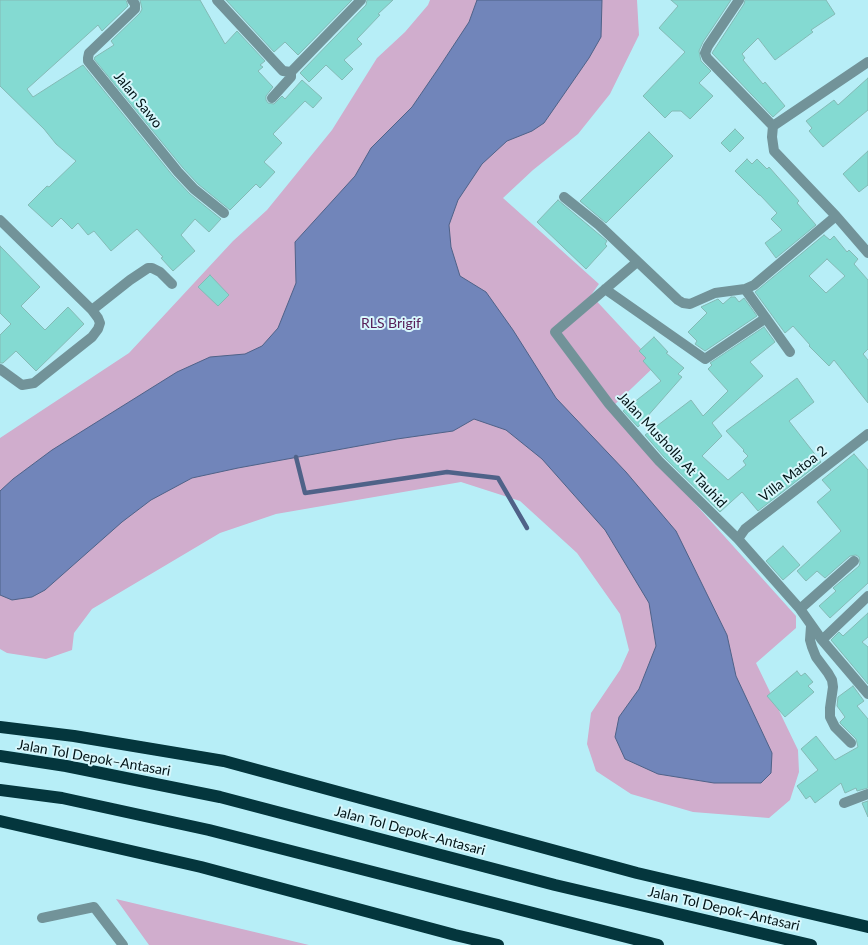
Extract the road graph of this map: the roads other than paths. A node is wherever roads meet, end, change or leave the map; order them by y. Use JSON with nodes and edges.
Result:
{"nodes":[{"id":1,"x":132,"y":0,"type":"edge"},
{"id":2,"x":217,"y":0,"type":"edge"},
{"id":3,"x":360,"y":0,"type":"edge"},
{"id":4,"x":738,"y":0,"type":"edge"},
{"id":5,"x":868,"y":62,"type":"edge"},
{"id":6,"x":291,"y":72,"type":"junction"},
{"id":7,"x":272,"y":98,"type":"dead end"},
{"id":8,"x":773,"y":126,"type":"junction"},
{"id":9,"x":564,"y":197,"type":"dead end"},
{"id":10,"x":224,"y":213,"type":"dead end"},
{"id":11,"x":836,"y":216,"type":"junction"},
{"id":12,"x":0,"y":220,"type":"edge"},
{"id":13,"x":868,"y":253,"type":"edge"},
{"id":14,"x":638,"y":262,"type":"junction"},
{"id":15,"x":172,"y":284,"type":"dead end"},
{"id":16,"x":605,"y":289,"type":"junction"},
{"id":17,"x":745,"y":289,"type":"junction"},
{"id":18,"x":92,"y":310,"type":"junction"},
{"id":19,"x":766,"y":318,"type":"junction"},
{"id":20,"x":790,"y":352,"type":"dead end"},
{"id":21,"x":0,"y":369,"type":"edge"},
{"id":22,"x":867,"y":437,"type":"edge"},
{"id":23,"x":738,"y":540,"type":"junction"},
{"id":24,"x":854,"y":561,"type":"dead end"},
{"id":25,"x":868,"y":596,"type":"edge"},
{"id":26,"x":800,"y":609,"type":"junction"},
{"id":27,"x":811,"y":626,"type":"junction"},
{"id":28,"x":822,"y":640,"type":"junction"},
{"id":29,"x":868,"y":694,"type":"edge"},
{"id":30,"x":0,"y":727,"type":"edge"},
{"id":31,"x":852,"y":743,"type":"dead end"},
{"id":32,"x":0,"y":756,"type":"edge"},
{"id":33,"x":0,"y":790,"type":"edge"},
{"id":34,"x":868,"y":794,"type":"edge"},
{"id":35,"x":844,"y":803,"type":"dead end"},
{"id":36,"x":0,"y":821,"type":"edge"},
{"id":37,"x":42,"y":918,"type":"dead end"},
{"id":38,"x":868,"y":927,"type":"edge"},
{"id":39,"x":123,"y":945,"type":"edge"},
{"id":40,"x":498,"y":945,"type":"edge"},
{"id":41,"x":658,"y":945,"type":"edge"},
{"id":42,"x":811,"y":945,"type":"edge"}],
"edges":[{"from":1,"to":10,"type":"street","name":"Jalan Sawo"},
{"from":2,"to":6,"type":"street"},
{"from":3,"to":6,"type":"street"},
{"from":4,"to":8,"type":"street"},
{"from":5,"to":8,"type":"street"},
{"from":6,"to":7,"type":"street"},
{"from":8,"to":11,"type":"street"},
{"from":9,"to":14,"type":"street"},
{"from":11,"to":13,"type":"street"},
{"from":11,"to":17,"type":"street"},
{"from":12,"to":18,"type":"street"},
{"from":14,"to":16,"type":"street","name":"Jalan Musholla At Tauhid"},
{"from":14,"to":17,"type":"street"},
{"from":15,"to":18,"type":"street"},
{"from":16,"to":19,"type":"street"},
{"from":16,"to":23,"type":"street","name":"Jalan Musholla At Tauhid"},
{"from":17,"to":19,"type":"street"},
{"from":18,"to":21,"type":"street"},
{"from":19,"to":20,"type":"street"},
{"from":22,"to":23,"type":"street","name":"Villa Matoa 2"},
{"from":23,"to":26,"type":"street"},
{"from":24,"to":26,"type":"street"},
{"from":25,"to":28,"type":"street"},
{"from":26,"to":27,"type":"street"},
{"from":27,"to":28,"type":"street"},
{"from":27,"to":31,"type":"street"},
{"from":28,"to":29,"type":"street"},
{"from":30,"to":38,"type":"highway"},
{"from":32,"to":42,"type":"highway","name":"Jalan Tol Depok–Antasari"},
{"from":33,"to":41,"type":"highway"},
{"from":34,"to":35,"type":"street"},
{"from":36,"to":40,"type":"highway"},
{"from":37,"to":39,"type":"street"}]}
